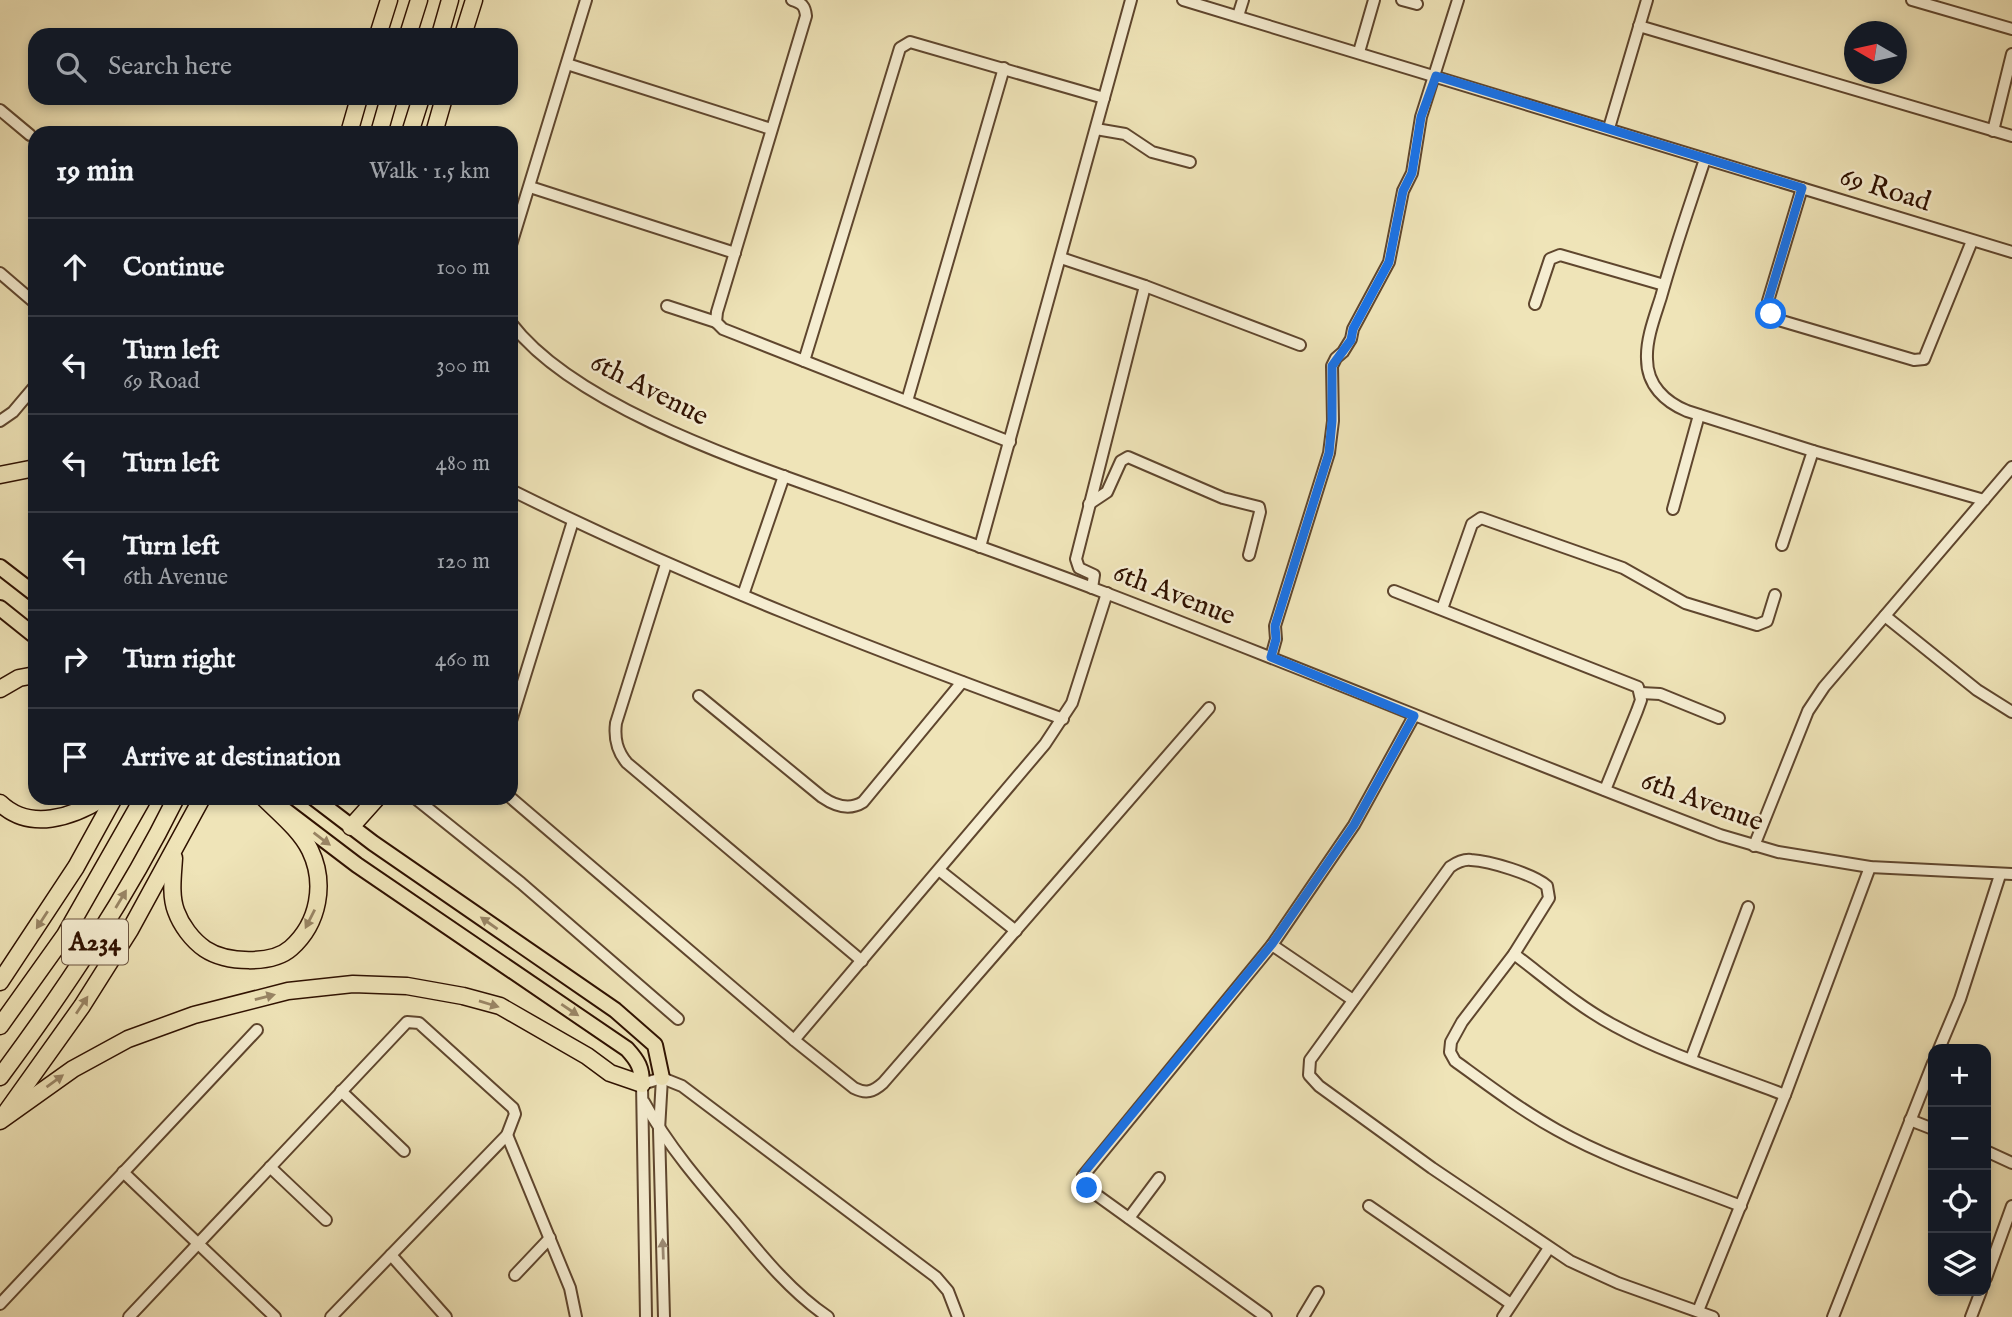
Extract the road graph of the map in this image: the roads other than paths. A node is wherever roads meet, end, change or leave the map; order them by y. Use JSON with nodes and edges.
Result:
{"nodes":[{"id":1,"x":389,"y":0,"type":"edge"},
{"id":2,"x":419,"y":0,"type":"edge"},
{"id":3,"x":450,"y":0,"type":"edge"},
{"id":4,"x":474,"y":0,"type":"edge"},
{"id":5,"x":586,"y":0,"type":"edge"},
{"id":6,"x":792,"y":0,"type":"edge"},
{"id":7,"x":1131,"y":0,"type":"edge"},
{"id":8,"x":1183,"y":0,"type":"edge"},
{"id":9,"x":1243,"y":0,"type":"edge"},
{"id":10,"x":1374,"y":0,"type":"edge"},
{"id":11,"x":1402,"y":0,"type":"edge"},
{"id":12,"x":1458,"y":0,"type":"edge"},
{"id":13,"x":1647,"y":0,"type":"edge"},
{"id":14,"x":1912,"y":0,"type":"edge"},
{"id":15,"x":1417,"y":4,"type":"dead end"},
{"id":16,"x":1238,"y":16,"type":"junction"},
{"id":17,"x":1639,"y":26,"type":"junction"},
{"id":18,"x":380,"y":28,"type":"edge"},
{"id":19,"x":410,"y":28,"type":"edge"},
{"id":20,"x":442,"y":28,"type":"edge"},
{"id":21,"x":465,"y":28,"type":"edge"},
{"id":22,"x":2012,"y":29,"type":"edge"},
{"id":23,"x":1359,"y":52,"type":"junction"},
{"id":24,"x":2012,"y":54,"type":"edge"},
{"id":25,"x":567,"y":64,"type":"junction"},
{"id":26,"x":1004,"y":68,"type":"junction"},
{"id":27,"x":1436,"y":76,"type":"junction"},
{"id":28,"x":1104,"y":98,"type":"junction"},
{"id":29,"x":357,"y":105,"type":"edge"},
{"id":30,"x":387,"y":105,"type":"edge"},
{"id":31,"x":419,"y":105,"type":"edge"},
{"id":32,"x":442,"y":105,"type":"edge"},
{"id":33,"x":0,"y":110,"type":"edge"},
{"id":34,"x":351,"y":126,"type":"edge"},
{"id":35,"x":381,"y":126,"type":"edge"},
{"id":36,"x":412,"y":126,"type":"edge"},
{"id":37,"x":436,"y":126,"type":"edge"},
{"id":38,"x":1609,"y":128,"type":"junction"},
{"id":39,"x":771,"y":129,"type":"junction"},
{"id":40,"x":1096,"y":129,"type":"junction"},
{"id":41,"x":1993,"y":131,"type":"junction"},
{"id":42,"x":28,"y":133,"type":"edge"},
{"id":43,"x":2012,"y":136,"type":"edge"},
{"id":44,"x":1705,"y":159,"type":"junction"},
{"id":45,"x":1190,"y":162,"type":"dead end"},
{"id":46,"x":530,"y":187,"type":"junction"},
{"id":47,"x":1802,"y":188,"type":"junction"},
{"id":48,"x":518,"y":224,"type":"edge"},
{"id":49,"x":1972,"y":241,"type":"junction"},
{"id":50,"x":2012,"y":252,"type":"edge"},
{"id":51,"x":734,"y":253,"type":"junction"},
{"id":52,"x":1061,"y":258,"type":"junction"},
{"id":53,"x":0,"y":273,"type":"edge"},
{"id":54,"x":1664,"y":285,"type":"junction"},
{"id":55,"x":1145,"y":286,"type":"junction"},
{"id":56,"x":28,"y":297,"type":"edge"},
{"id":57,"x":1535,"y":304,"type":"dead end"},
{"id":58,"x":667,"y":306,"type":"dead end"},
{"id":59,"x":716,"y":322,"type":"junction"},
{"id":60,"x":518,"y":331,"type":"edge"},
{"id":61,"x":1300,"y":345,"type":"dead end"},
{"id":62,"x":804,"y":361,"type":"junction"},
{"id":63,"x":28,"y":394,"type":"edge"},
{"id":64,"x":907,"y":401,"type":"junction"},
{"id":65,"x":1699,"y":415,"type":"junction"},
{"id":66,"x":0,"y":421,"type":"edge"},
{"id":67,"x":1010,"y":442,"type":"junction"},
{"id":68,"x":1813,"y":451,"type":"junction"},
{"id":69,"x":2012,"y":467,"type":"edge"},
{"id":70,"x":28,"y":469,"type":"edge"},
{"id":71,"x":0,"y":475,"type":"edge"},
{"id":72,"x":784,"y":476,"type":"junction"},
{"id":73,"x":518,"y":494,"type":"edge"},
{"id":74,"x":1984,"y":500,"type":"junction"},
{"id":75,"x":1089,"y":504,"type":"junction"},
{"id":76,"x":1673,"y":509,"type":"dead end"},
{"id":77,"x":573,"y":521,"type":"junction"},
{"id":78,"x":1782,"y":545,"type":"dead end"},
{"id":79,"x":980,"y":547,"type":"junction"},
{"id":80,"x":1249,"y":555,"type":"dead end"},
{"id":81,"x":666,"y":564,"type":"junction"},
{"id":82,"x":0,"y":568,"type":"edge"},
{"id":83,"x":1092,"y":588,"type":"junction"},
{"id":84,"x":28,"y":589,"type":"edge"},
{"id":85,"x":1394,"y":591,"type":"dead end"},
{"id":86,"x":1107,"y":593,"type":"junction"},
{"id":87,"x":1775,"y":594,"type":"dead end"},
{"id":88,"x":743,"y":595,"type":"junction"},
{"id":89,"x":0,"y":608,"type":"edge"},
{"id":90,"x":1443,"y":609,"type":"junction"},
{"id":91,"x":1885,"y":616,"type":"junction"},
{"id":92,"x":28,"y":630,"type":"edge"},
{"id":93,"x":1271,"y":657,"type":"junction"},
{"id":94,"x":28,"y":676,"type":"edge"},
{"id":95,"x":962,"y":682,"type":"junction"},
{"id":96,"x":0,"y":690,"type":"edge"},
{"id":97,"x":1641,"y":693,"type":"junction"},
{"id":98,"x":699,"y":696,"type":"dead end"},
{"id":99,"x":518,"y":698,"type":"edge"},
{"id":100,"x":1209,"y":708,"type":"dead end"},
{"id":101,"x":2012,"y":712,"type":"edge"},
{"id":102,"x":1414,"y":716,"type":"junction"},
{"id":103,"x":1719,"y":718,"type":"dead end"},
{"id":104,"x":1063,"y":719,"type":"junction"},
{"id":105,"x":1605,"y":790,"type":"junction"},
{"id":106,"x":0,"y":803,"type":"edge"},
{"id":107,"x":518,"y":804,"type":"edge"},
{"id":108,"x":92,"y":805,"type":"edge"},
{"id":109,"x":110,"y":805,"type":"edge"},
{"id":110,"x":139,"y":805,"type":"edge"},
{"id":111,"x":172,"y":805,"type":"edge"},
{"id":112,"x":198,"y":805,"type":"edge"},
{"id":113,"x":273,"y":805,"type":"edge"},
{"id":114,"x":276,"y":805,"type":"edge"},
{"id":115,"x":323,"y":805,"type":"edge"},
{"id":116,"x":371,"y":805,"type":"edge"},
{"id":117,"x":424,"y":805,"type":"edge"},
{"id":118,"x":351,"y":827,"type":"junction"},
{"id":119,"x":1754,"y":846,"type":"junction"},
{"id":120,"x":174,"y":852,"type":"junction"},
{"id":121,"x":1870,"y":867,"type":"junction"},
{"id":122,"x":939,"y":870,"type":"junction"},
{"id":123,"x":2012,"y":874,"type":"edge"},
{"id":124,"x":2000,"y":875,"type":"junction"},
{"id":125,"x":1748,"y":907,"type":"dead end"},
{"id":126,"x":1016,"y":931,"type":"junction"},
{"id":127,"x":1272,"y":944,"type":"junction"},
{"id":128,"x":1514,"y":954,"type":"junction"},
{"id":129,"x":862,"y":961,"type":"junction"},
{"id":130,"x":0,"y":982,"type":"edge"},
{"id":131,"x":1353,"y":1000,"type":"junction"},
{"id":132,"x":678,"y":1019,"type":"dead end"},
{"id":133,"x":0,"y":1026,"type":"edge"},
{"id":134,"x":257,"y":1030,"type":"dead end"},
{"id":135,"x":794,"y":1041,"type":"junction"},
{"id":136,"x":1941,"y":1044,"type":"edge"},
{"id":137,"x":1691,"y":1059,"type":"junction"},
{"id":138,"x":1928,"y":1075,"type":"edge"},
{"id":139,"x":0,"y":1077,"type":"edge"},
{"id":140,"x":662,"y":1078,"type":"junction"},
{"id":141,"x":341,"y":1091,"type":"junction"},
{"id":142,"x":642,"y":1092,"type":"junction"},
{"id":143,"x":1785,"y":1095,"type":"junction"},
{"id":144,"x":1910,"y":1119,"type":"junction"},
{"id":145,"x":0,"y":1121,"type":"edge"},
{"id":146,"x":1928,"y":1127,"type":"edge"},
{"id":147,"x":659,"y":1130,"type":"junction"},
{"id":148,"x":507,"y":1135,"type":"junction"},
{"id":149,"x":404,"y":1151,"type":"dead end"},
{"id":150,"x":1991,"y":1154,"type":"edge"},
{"id":151,"x":2012,"y":1163,"type":"edge"},
{"id":152,"x":270,"y":1167,"type":"junction"},
{"id":153,"x":123,"y":1172,"type":"junction"},
{"id":154,"x":1159,"y":1178,"type":"dead end"},
{"id":155,"x":1369,"y":1206,"type":"dead end"},
{"id":156,"x":1741,"y":1206,"type":"junction"},
{"id":157,"x":2012,"y":1206,"type":"edge"},
{"id":158,"x":1129,"y":1218,"type":"junction"},
{"id":159,"x":326,"y":1220,"type":"dead end"},
{"id":160,"x":550,"y":1238,"type":"junction"},
{"id":161,"x":198,"y":1245,"type":"junction"},
{"id":162,"x":1549,"y":1248,"type":"junction"},
{"id":163,"x":391,"y":1255,"type":"junction"},
{"id":164,"x":1991,"y":1264,"type":"edge"},
{"id":165,"x":516,"y":1275,"type":"dead end"},
{"id":166,"x":1318,"y":1292,"type":"dead end"},
{"id":167,"x":1979,"y":1296,"type":"edge"},
{"id":168,"x":0,"y":1304,"type":"edge"},
{"id":169,"x":1511,"y":1304,"type":"junction"},
{"id":170,"x":810,"y":1305,"type":"junction"},
{"id":171,"x":1698,"y":1311,"type":"junction"},
{"id":172,"x":129,"y":1317,"type":"edge"},
{"id":173,"x":275,"y":1317,"type":"edge"},
{"id":174,"x":331,"y":1317,"type":"edge"},
{"id":175,"x":446,"y":1317,"type":"edge"},
{"id":176,"x":576,"y":1317,"type":"edge"},
{"id":177,"x":646,"y":1317,"type":"edge"},
{"id":178,"x":664,"y":1317,"type":"edge"},
{"id":179,"x":815,"y":1317,"type":"edge"},
{"id":180,"x":828,"y":1317,"type":"edge"},
{"id":181,"x":958,"y":1317,"type":"edge"},
{"id":182,"x":1266,"y":1317,"type":"edge"},
{"id":183,"x":1303,"y":1317,"type":"edge"},
{"id":184,"x":1503,"y":1317,"type":"edge"},
{"id":185,"x":1713,"y":1317,"type":"edge"},
{"id":186,"x":1833,"y":1317,"type":"edge"},
{"id":187,"x":1971,"y":1317,"type":"edge"}],
"edges":[{"from":1,"to":18,"type":"highway"},
{"from":2,"to":19,"type":"highway"},
{"from":3,"to":20,"type":"highway"},
{"from":4,"to":21,"type":"highway"},
{"from":5,"to":25,"type":"street"},
{"from":6,"to":39,"type":"street"},
{"from":7,"to":28,"type":"street"},
{"from":8,"to":16,"type":"street","name":"69 Road"},
{"from":9,"to":16,"type":"street"},
{"from":10,"to":23,"type":"street"},
{"from":11,"to":15,"type":"street"},
{"from":12,"to":27,"type":"street"},
{"from":13,"to":17,"type":"street"},
{"from":14,"to":22,"type":"street"},
{"from":16,"to":23,"type":"street","name":"69 Road"},
{"from":17,"to":38,"type":"street"},
{"from":17,"to":41,"type":"street"},
{"from":23,"to":27,"type":"street","name":"69 Road"},
{"from":24,"to":41,"type":"street"},
{"from":25,"to":39,"type":"street"},
{"from":25,"to":46,"type":"street"},
{"from":26,"to":28,"type":"street"},
{"from":26,"to":62,"type":"street"},
{"from":26,"to":64,"type":"street"},
{"from":27,"to":38,"type":"street","name":"69 Road"},
{"from":27,"to":93,"type":"street"},
{"from":28,"to":40,"type":"street"},
{"from":29,"to":34,"type":"highway"},
{"from":30,"to":35,"type":"highway"},
{"from":31,"to":36,"type":"highway"},
{"from":32,"to":37,"type":"highway"},
{"from":33,"to":42,"type":"street"},
{"from":38,"to":44,"type":"street","name":"69 Road"},
{"from":39,"to":51,"type":"street"},
{"from":40,"to":45,"type":"street"},
{"from":40,"to":52,"type":"street"},
{"from":41,"to":43,"type":"street"},
{"from":44,"to":47,"type":"street","name":"69 Road"},
{"from":44,"to":54,"type":"street"},
{"from":46,"to":48,"type":"street"},
{"from":46,"to":51,"type":"street"},
{"from":47,"to":49,"type":"street","name":"69 Road"},
{"from":47,"to":49,"type":"street"},
{"from":49,"to":50,"type":"street","name":"69 Road"},
{"from":51,"to":59,"type":"street"},
{"from":52,"to":55,"type":"street"},
{"from":52,"to":67,"type":"street"},
{"from":53,"to":56,"type":"street"},
{"from":54,"to":57,"type":"street"},
{"from":54,"to":65,"type":"street"},
{"from":55,"to":61,"type":"street"},
{"from":55,"to":75,"type":"street"},
{"from":58,"to":59,"type":"street"},
{"from":59,"to":62,"type":"street"},
{"from":60,"to":72,"type":"street","name":"6th Avenue"},
{"from":62,"to":64,"type":"street"},
{"from":63,"to":66,"type":"street"},
{"from":64,"to":67,"type":"street"},
{"from":65,"to":68,"type":"street"},
{"from":65,"to":76,"type":"street"},
{"from":67,"to":79,"type":"street"},
{"from":68,"to":74,"type":"street"},
{"from":68,"to":78,"type":"street"},
{"from":69,"to":74,"type":"street"},
{"from":70,"to":71,"type":"highway"},
{"from":72,"to":79,"type":"street","name":"6th Avenue"},
{"from":72,"to":88,"type":"street"},
{"from":73,"to":77,"type":"street"},
{"from":74,"to":91,"type":"street"},
{"from":75,"to":80,"type":"street"},
{"from":75,"to":83,"type":"street"},
{"from":77,"to":81,"type":"street"},
{"from":77,"to":99,"type":"street"},
{"from":79,"to":83,"type":"street","name":"6th Avenue"},
{"from":81,"to":88,"type":"street"},
{"from":81,"to":129,"type":"street"},
{"from":82,"to":84,"type":"main road"},
{"from":83,"to":86,"type":"street","name":"6th Avenue"},
{"from":85,"to":90,"type":"street"},
{"from":86,"to":93,"type":"street","name":"6th Avenue"},
{"from":86,"to":104,"type":"street"},
{"from":87,"to":90,"type":"street"},
{"from":88,"to":95,"type":"street"},
{"from":89,"to":92,"type":"main road"},
{"from":90,"to":97,"type":"street"},
{"from":91,"to":101,"type":"street"},
{"from":91,"to":119,"type":"street"},
{"from":93,"to":102,"type":"street","name":"6th Avenue"},
{"from":94,"to":96,"type":"highway"},
{"from":95,"to":98,"type":"street"},
{"from":95,"to":104,"type":"street"},
{"from":97,"to":103,"type":"street"},
{"from":97,"to":105,"type":"street"},
{"from":100,"to":126,"type":"street"},
{"from":102,"to":105,"type":"street","name":"6th Avenue"},
{"from":102,"to":127,"type":"street"},
{"from":104,"to":122,"type":"street"},
{"from":105,"to":119,"type":"street","name":"6th Avenue"},
{"from":106,"to":108,"type":"highway"},
{"from":107,"to":135,"type":"street"},
{"from":109,"to":130,"type":"highway","one_way":true},
{"from":110,"to":133,"type":"highway","number":"A234"},
{"from":139,"to":111,"type":"highway","number":"A234","one_way":true},
{"from":112,"to":120,"type":"highway"},
{"from":113,"to":120,"type":"highway","one_way":true},
{"from":114,"to":142,"type":"main road","one_way":true},
{"from":115,"to":118,"type":"main road"},
{"from":116,"to":118,"type":"highway"},
{"from":117,"to":132,"type":"street"},
{"from":140,"to":118,"type":"main road","one_way":true},
{"from":119,"to":121,"type":"street","name":"6th Avenue"},
{"from":145,"to":120,"type":"highway","one_way":true},
{"from":121,"to":124,"type":"street","name":"6th Avenue"},
{"from":121,"to":143,"type":"street"},
{"from":122,"to":126,"type":"street"},
{"from":122,"to":129,"type":"street"},
{"from":123,"to":124,"type":"street","name":"6th Avenue"},
{"from":124,"to":136,"type":"street"},
{"from":125,"to":137,"type":"street"},
{"from":126,"to":135,"type":"street"},
{"from":127,"to":131,"type":"street"},
{"from":127,"to":158,"type":"street"},
{"from":128,"to":131,"type":"street"},
{"from":128,"to":137,"type":"street"},
{"from":128,"to":156,"type":"street"},
{"from":129,"to":135,"type":"street"},
{"from":131,"to":162,"type":"street"},
{"from":134,"to":153,"type":"street"},
{"from":137,"to":143,"type":"street"},
{"from":138,"to":144,"type":"street"},
{"from":140,"to":142,"type":"street"},
{"from":140,"to":147,"type":"street"},
{"from":140,"to":181,"type":"street"},
{"from":141,"to":148,"type":"street"},
{"from":141,"to":149,"type":"street"},
{"from":141,"to":152,"type":"street"},
{"from":145,"to":142,"type":"highway","one_way":true},
{"from":142,"to":147,"type":"street"},
{"from":142,"to":177,"type":"street"},
{"from":143,"to":156,"type":"street"},
{"from":144,"to":146,"type":"street"},
{"from":144,"to":186,"type":"street"},
{"from":147,"to":170,"type":"street"},
{"from":178,"to":147,"type":"street","one_way":true},
{"from":148,"to":160,"type":"street"},
{"from":148,"to":163,"type":"street"},
{"from":150,"to":151,"type":"street"},
{"from":152,"to":159,"type":"street"},
{"from":152,"to":161,"type":"street"},
{"from":153,"to":161,"type":"street"},
{"from":153,"to":168,"type":"street"},
{"from":154,"to":158,"type":"street"},
{"from":155,"to":169,"type":"street"},
{"from":156,"to":171,"type":"street"},
{"from":157,"to":164,"type":"street"},
{"from":158,"to":182,"type":"street"},
{"from":160,"to":165,"type":"street"},
{"from":160,"to":176,"type":"street"},
{"from":161,"to":172,"type":"street"},
{"from":161,"to":173,"type":"street"},
{"from":162,"to":169,"type":"street"},
{"from":162,"to":171,"type":"street"},
{"from":163,"to":174,"type":"street"},
{"from":163,"to":175,"type":"street"},
{"from":166,"to":183,"type":"street"},
{"from":167,"to":187,"type":"street"},
{"from":169,"to":184,"type":"street"},
{"from":170,"to":179,"type":"street"},
{"from":170,"to":180,"type":"street"},
{"from":171,"to":185,"type":"street"}]}
